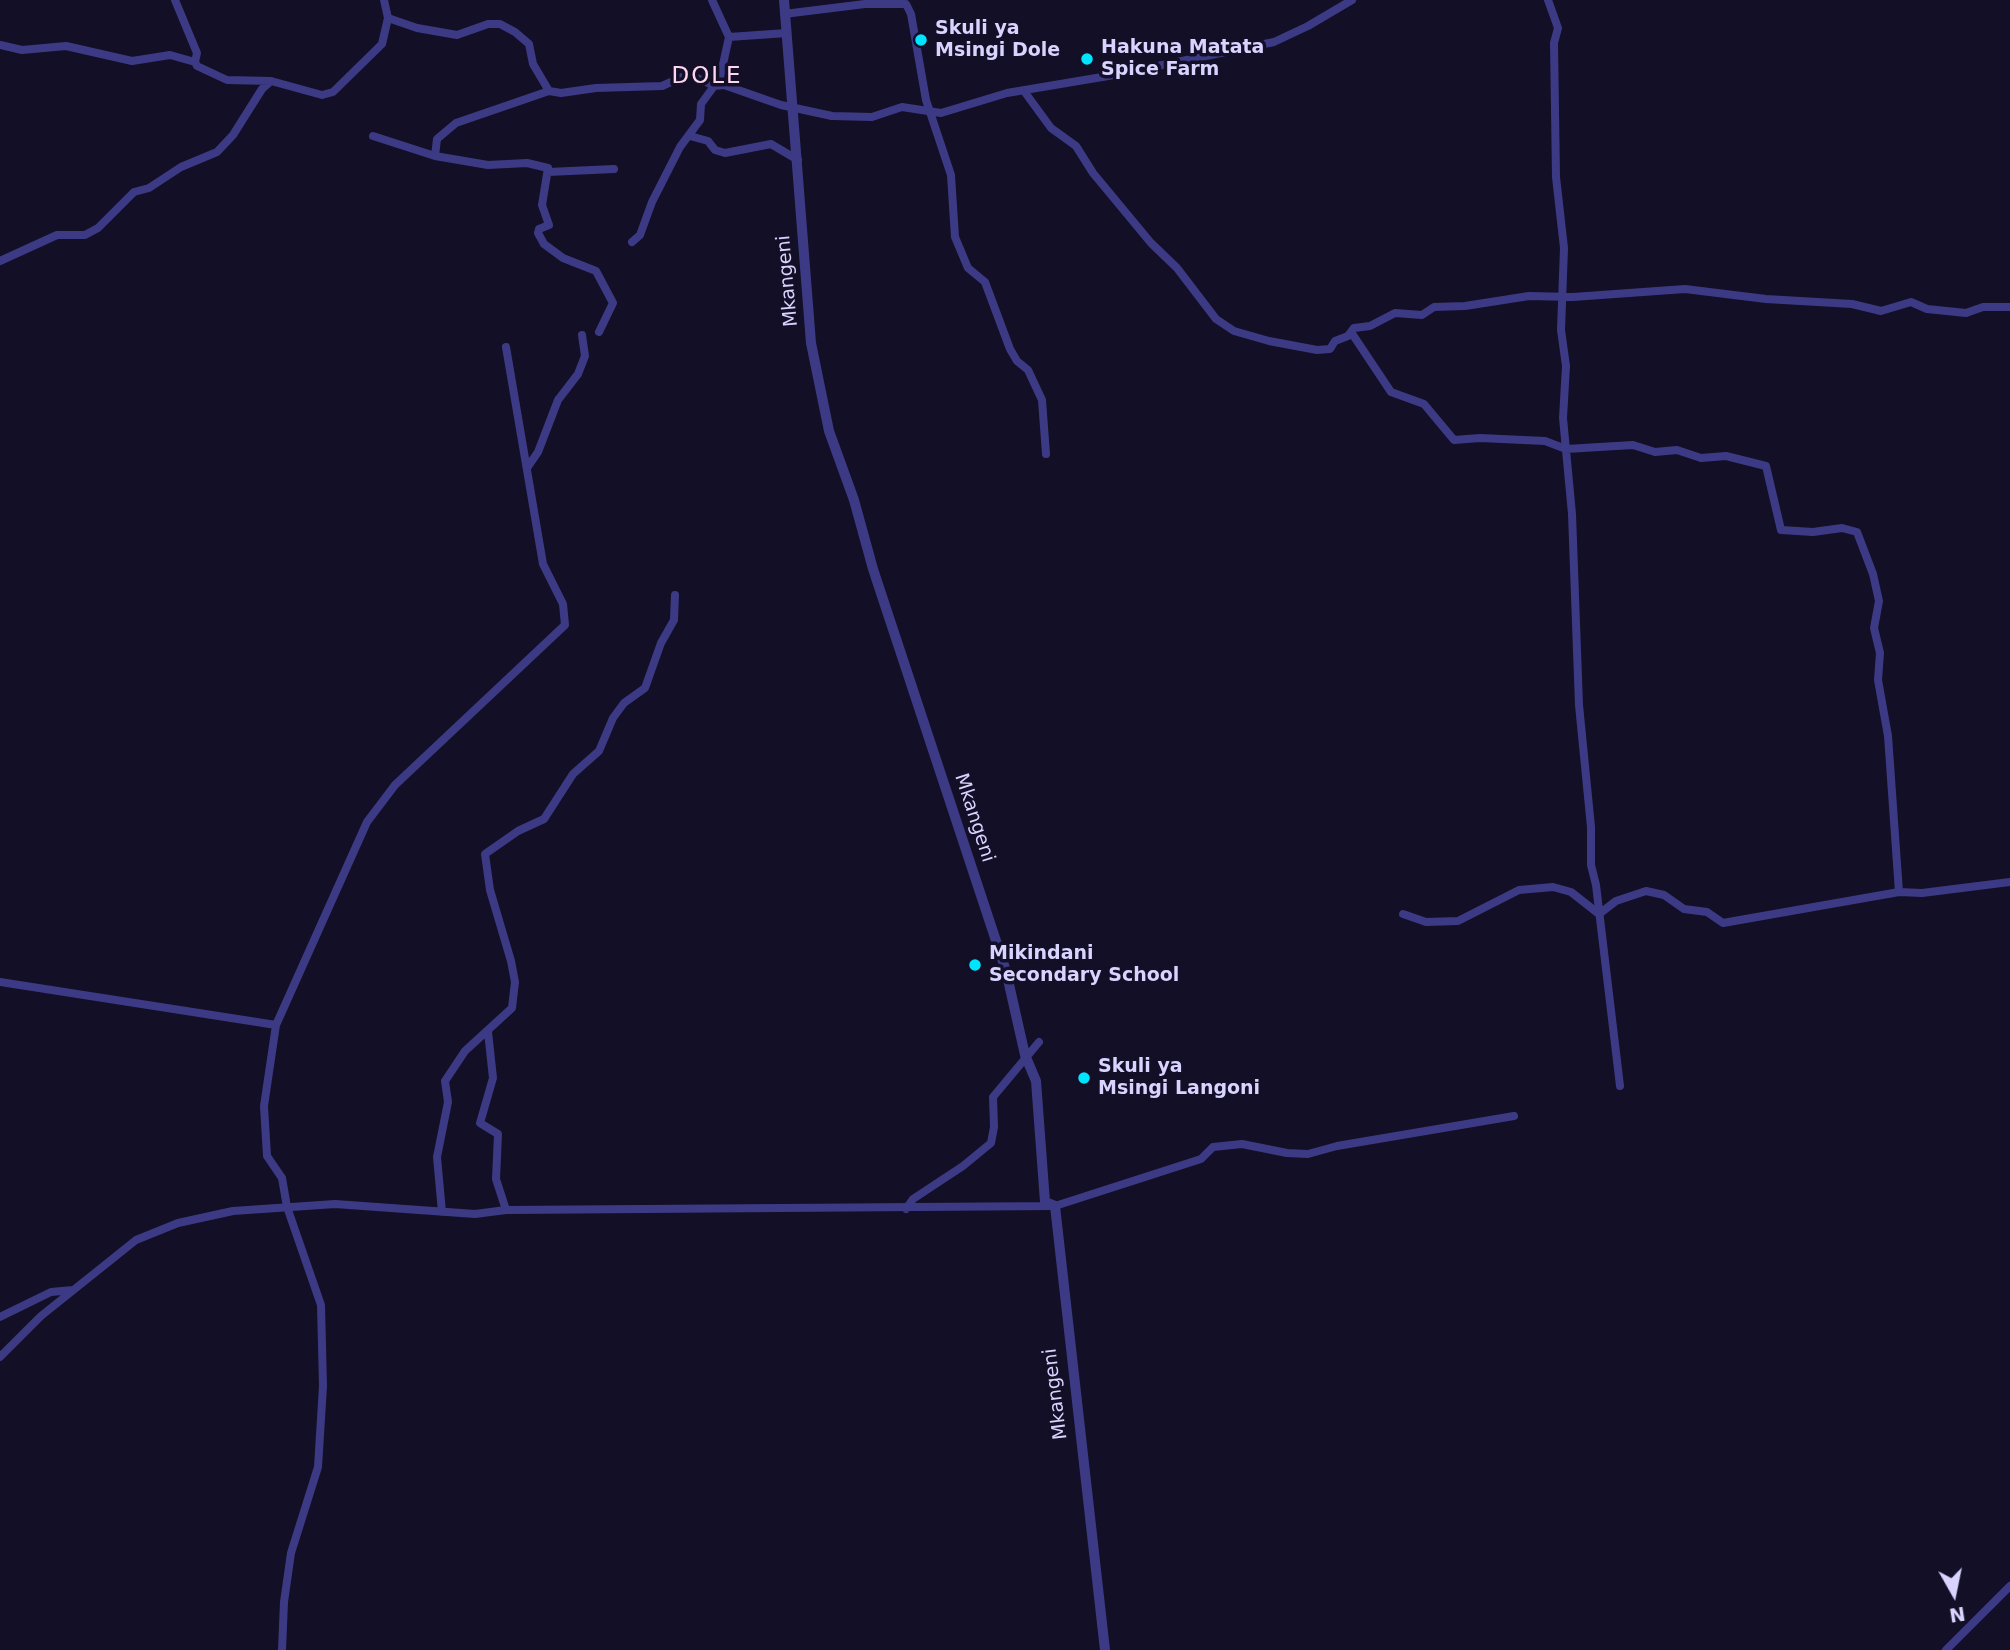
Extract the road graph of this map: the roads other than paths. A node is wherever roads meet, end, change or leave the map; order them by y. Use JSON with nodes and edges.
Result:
{"nodes":[{"id":1,"x":175,"y":0,"type":"edge"},
{"id":2,"x":384,"y":0,"type":"edge"},
{"id":3,"x":712,"y":0,"type":"edge"},
{"id":4,"x":784,"y":0,"type":"edge"},
{"id":5,"x":1352,"y":0,"type":"edge"},
{"id":6,"x":1548,"y":0,"type":"edge"},
{"id":7,"x":784,"y":14,"type":"junction"},
{"id":8,"x":388,"y":18,"type":"junction"},
{"id":9,"x":787,"y":33,"type":"junction"},
{"id":10,"x":729,"y":37,"type":"junction"},
{"id":11,"x":0,"y":45,"type":"edge"},
{"id":12,"x":195,"y":62,"type":"junction"},
{"id":13,"x":271,"y":81,"type":"junction"},
{"id":14,"x":714,"y":86,"type":"junction"},
{"id":15,"x":549,"y":91,"type":"junction"},
{"id":16,"x":1024,"y":91,"type":"junction"},
{"id":17,"x":794,"y":108,"type":"junction"},
{"id":18,"x":930,"y":113,"type":"junction"},
{"id":19,"x":373,"y":136,"type":"dead end"},
{"id":20,"x":690,"y":136,"type":"junction"},
{"id":21,"x":435,"y":156,"type":"junction"},
{"id":22,"x":798,"y":160,"type":"junction"},
{"id":23,"x":614,"y":169,"type":"dead end"},
{"id":24,"x":548,"y":172,"type":"junction"},
{"id":25,"x":632,"y":242,"type":"dead end"},
{"id":26,"x":0,"y":261,"type":"edge"},
{"id":27,"x":1562,"y":297,"type":"junction"},
{"id":28,"x":2010,"y":307,"type":"edge"},
{"id":29,"x":599,"y":332,"type":"dead end"},
{"id":30,"x":1351,"y":332,"type":"junction"},
{"id":31,"x":582,"y":335,"type":"dead end"},
{"id":32,"x":506,"y":347,"type":"dead end"},
{"id":33,"x":1566,"y":449,"type":"junction"},
{"id":34,"x":1046,"y":454,"type":"dead end"},
{"id":35,"x":527,"y":468,"type":"junction"},
{"id":36,"x":675,"y":595,"type":"dead end"},
{"id":37,"x":2010,"y":882,"type":"edge"},
{"id":38,"x":1899,"y":892,"type":"junction"},
{"id":39,"x":1403,"y":914,"type":"dead end"},
{"id":40,"x":1599,"y":914,"type":"junction"},
{"id":41,"x":0,"y":982,"type":"edge"},
{"id":42,"x":276,"y":1024,"type":"junction"},
{"id":43,"x":488,"y":1032,"type":"junction"},
{"id":44,"x":1040,"y":1042,"type":"dead end"},
{"id":45,"x":1025,"y":1055,"type":"junction"},
{"id":46,"x":1620,"y":1086,"type":"dead end"},
{"id":47,"x":1514,"y":1116,"type":"dead end"},
{"id":48,"x":1055,"y":1206,"type":"junction"},
{"id":49,"x":288,"y":1207,"type":"junction"},
{"id":50,"x":906,"y":1209,"type":"junction"},
{"id":51,"x":506,"y":1210,"type":"junction"},
{"id":52,"x":442,"y":1212,"type":"junction"},
{"id":53,"x":73,"y":1290,"type":"junction"},
{"id":54,"x":0,"y":1317,"type":"edge"},
{"id":55,"x":0,"y":1357,"type":"edge"},
{"id":56,"x":2010,"y":1586,"type":"edge"},
{"id":57,"x":282,"y":1650,"type":"edge"},
{"id":58,"x":1104,"y":1650,"type":"edge"},
{"id":59,"x":1946,"y":1650,"type":"edge"}],
"edges":[{"from":1,"to":12,"type":"street"},
{"from":2,"to":8,"type":"street"},
{"from":3,"to":10,"type":"street"},
{"from":4,"to":7,"type":"street","name":"Mkangeni"},
{"from":5,"to":16,"type":"street"},
{"from":6,"to":27,"type":"street"},
{"from":7,"to":9,"type":"street","name":"Mkangeni"},
{"from":7,"to":18,"type":"street"},
{"from":8,"to":13,"type":"street"},
{"from":8,"to":15,"type":"street"},
{"from":9,"to":10,"type":"street"},
{"from":9,"to":17,"type":"street","name":"Mkangeni"},
{"from":10,"to":14,"type":"street"},
{"from":11,"to":12,"type":"street"},
{"from":12,"to":13,"type":"street"},
{"from":13,"to":26,"type":"street"},
{"from":14,"to":15,"type":"street"},
{"from":14,"to":17,"type":"street"},
{"from":14,"to":20,"type":"street"},
{"from":15,"to":21,"type":"street"},
{"from":16,"to":18,"type":"street"},
{"from":16,"to":30,"type":"street"},
{"from":17,"to":18,"type":"street"},
{"from":17,"to":22,"type":"street","name":"Mkangeni"},
{"from":18,"to":34,"type":"street"},
{"from":19,"to":21,"type":"street"},
{"from":20,"to":22,"type":"street"},
{"from":20,"to":25,"type":"street"},
{"from":21,"to":24,"type":"street"},
{"from":22,"to":45,"type":"street","name":"Mkangeni"},
{"from":23,"to":24,"type":"street"},
{"from":24,"to":29,"type":"street"},
{"from":27,"to":28,"type":"street"},
{"from":27,"to":30,"type":"street"},
{"from":27,"to":33,"type":"street"},
{"from":30,"to":33,"type":"street"},
{"from":31,"to":35,"type":"street"},
{"from":32,"to":35,"type":"street"},
{"from":33,"to":38,"type":"street"},
{"from":33,"to":40,"type":"street"},
{"from":35,"to":42,"type":"street"},
{"from":36,"to":43,"type":"street"},
{"from":37,"to":38,"type":"street"},
{"from":38,"to":40,"type":"street"},
{"from":39,"to":40,"type":"street"},
{"from":40,"to":46,"type":"street"},
{"from":41,"to":42,"type":"street"},
{"from":42,"to":49,"type":"street"},
{"from":43,"to":51,"type":"street"},
{"from":43,"to":52,"type":"street"},
{"from":44,"to":45,"type":"street"},
{"from":45,"to":48,"type":"street","name":"Mkangeni"},
{"from":45,"to":50,"type":"street"},
{"from":47,"to":48,"type":"street"},
{"from":48,"to":50,"type":"street"},
{"from":48,"to":58,"type":"street","name":"Mkangeni"},
{"from":49,"to":52,"type":"street"},
{"from":49,"to":53,"type":"street"},
{"from":49,"to":57,"type":"street"},
{"from":50,"to":51,"type":"street"},
{"from":51,"to":52,"type":"street"},
{"from":53,"to":54,"type":"street"},
{"from":53,"to":55,"type":"street"},
{"from":56,"to":59,"type":"street"}]}
